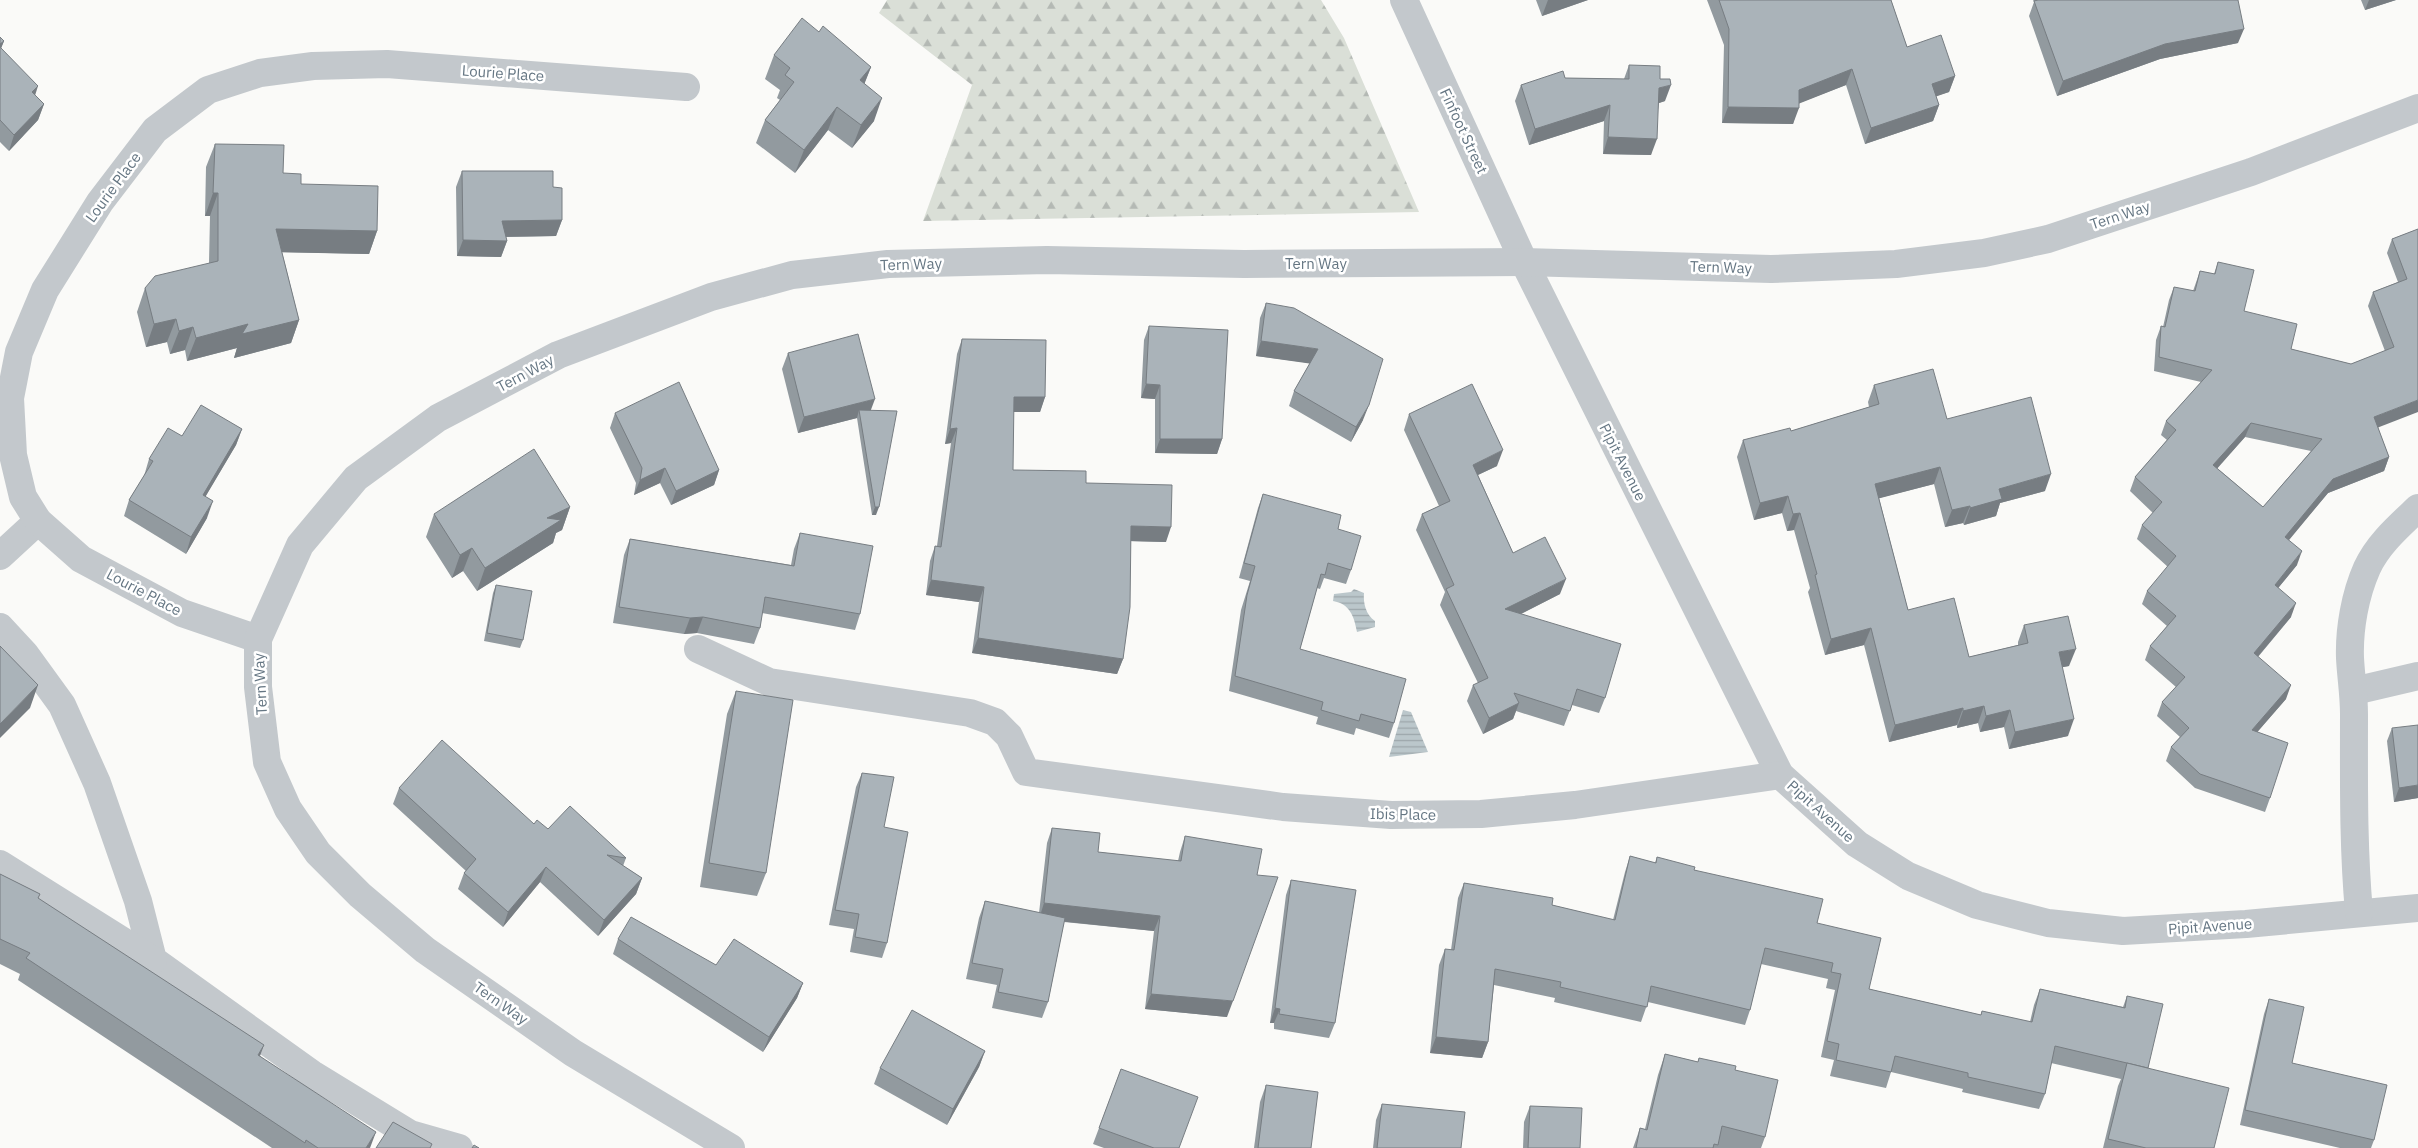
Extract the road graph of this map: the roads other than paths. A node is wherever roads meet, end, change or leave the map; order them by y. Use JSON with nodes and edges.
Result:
{"nodes":[{"id":1,"x":1404,"y":0,"type":"edge"},
{"id":2,"x":686,"y":87,"type":"dead end"},
{"id":3,"x":2418,"y":108,"type":"edge"},
{"id":4,"x":1524,"y":262,"type":"junction"},
{"id":5,"x":2418,"y":508,"type":"edge"},
{"id":6,"x":38,"y":521,"type":"junction"},
{"id":7,"x":0,"y":556,"type":"edge"},
{"id":8,"x":0,"y":627,"type":"edge"},
{"id":9,"x":258,"y":639,"type":"junction"},
{"id":10,"x":698,"y":649,"type":"dead end"},
{"id":11,"x":2418,"y":676,"type":"edge"},
{"id":12,"x":2354,"y":691,"type":"junction"},
{"id":13,"x":1780,"y":775,"type":"junction"},
{"id":14,"x":0,"y":864,"type":"edge"},
{"id":15,"x":2418,"y":908,"type":"edge"},
{"id":16,"x":2359,"y":912,"type":"junction"},
{"id":17,"x":153,"y":960,"type":"junction"},
{"id":18,"x":459,"y":1148,"type":"edge"},
{"id":19,"x":731,"y":1148,"type":"edge"}],
"edges":[{"from":1,"to":4,"type":"street","name":"Finfoot Street"},
{"from":2,"to":6,"type":"street","name":"Lourie Place"},
{"from":3,"to":4,"type":"street","name":"Tern Way"},
{"from":4,"to":9,"type":"street","name":"Tern Way"},
{"from":4,"to":13,"type":"street","name":"Pipit Avenue"},
{"from":5,"to":12,"type":"street"},
{"from":6,"to":7,"type":"street"},
{"from":6,"to":9,"type":"street","name":"Lourie Place"},
{"from":8,"to":17,"type":"street"},
{"from":9,"to":19,"type":"street","name":"Tern Way"},
{"from":10,"to":13,"type":"street","name":"Ibis Place"},
{"from":11,"to":12,"type":"street"},
{"from":12,"to":16,"type":"street"},
{"from":13,"to":16,"type":"street","name":"Pipit Avenue"},
{"from":14,"to":17,"type":"street"},
{"from":15,"to":16,"type":"street","name":"Pipit Avenue"},
{"from":17,"to":18,"type":"street"}]}
